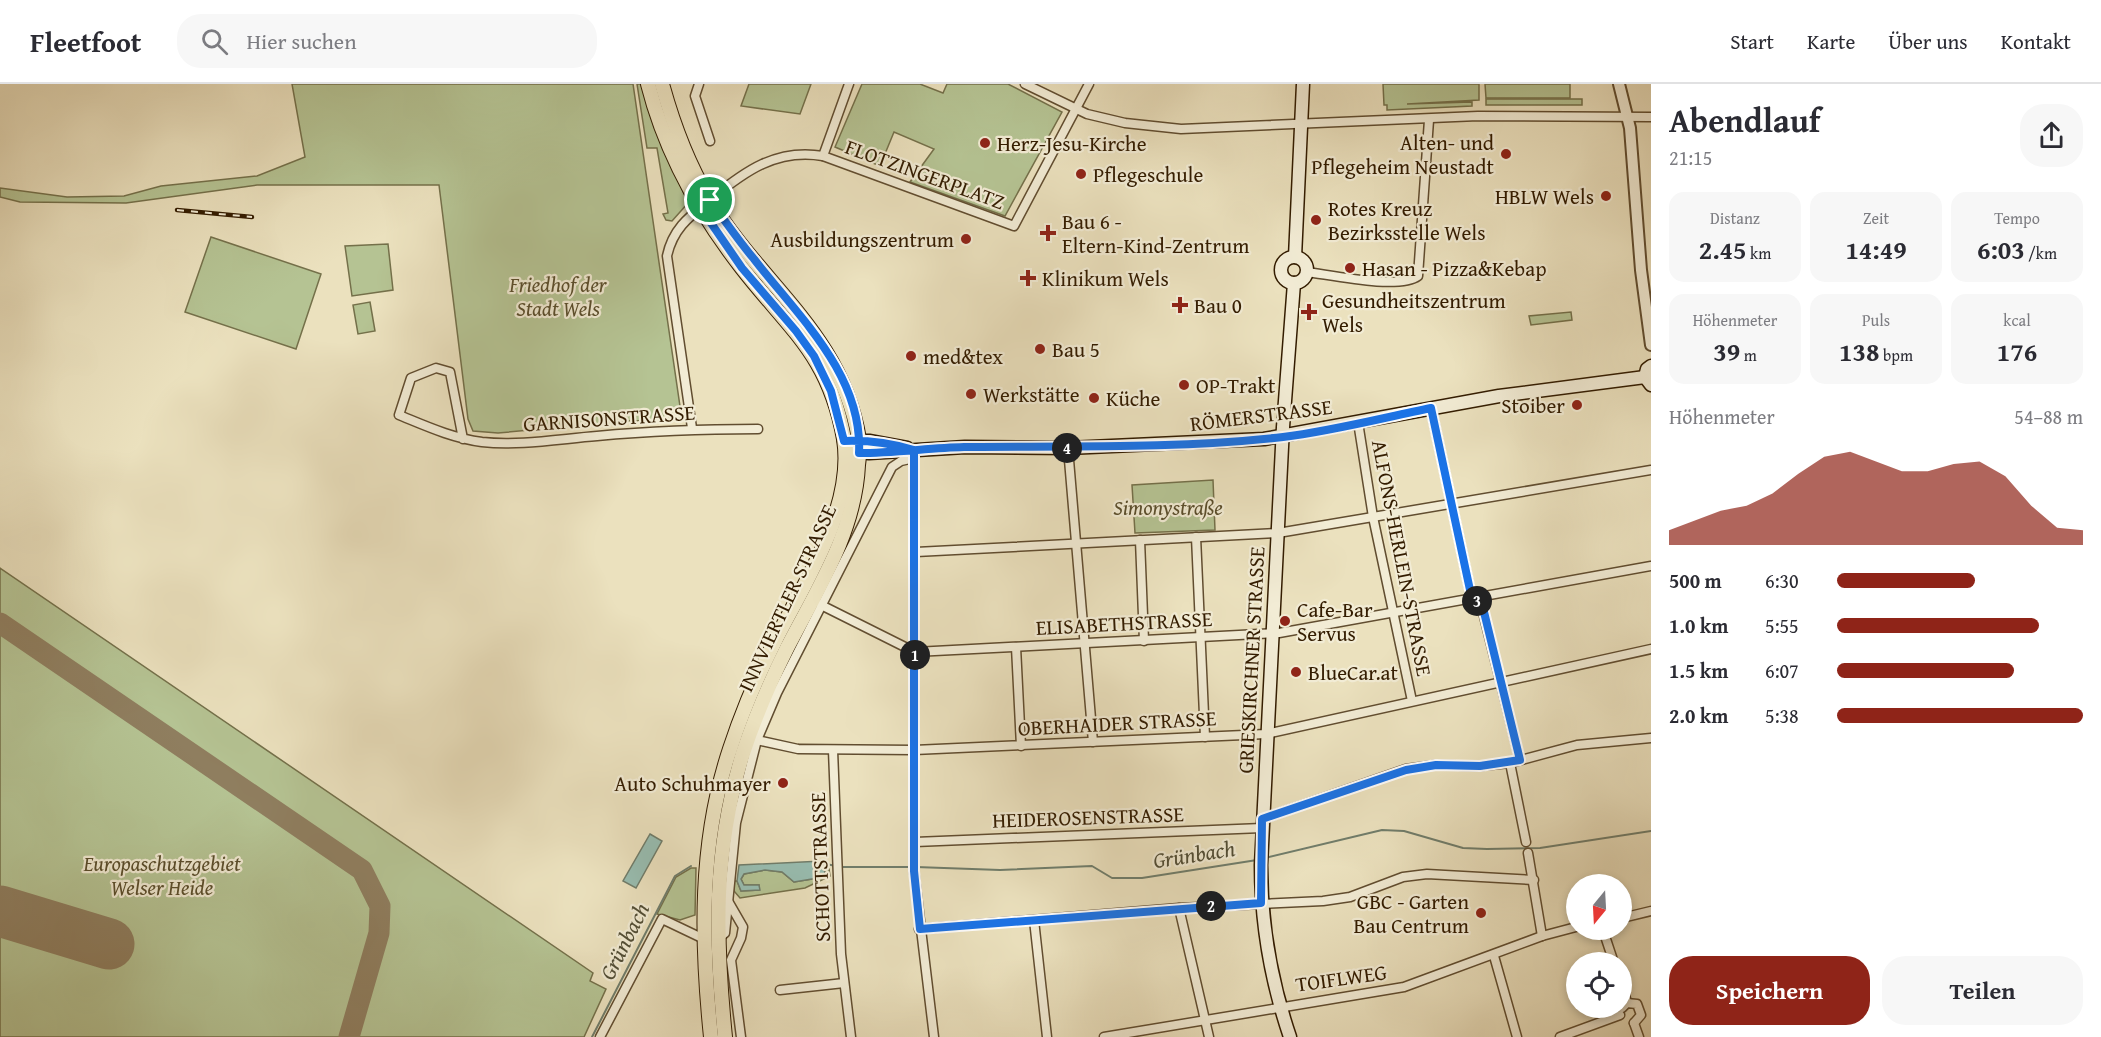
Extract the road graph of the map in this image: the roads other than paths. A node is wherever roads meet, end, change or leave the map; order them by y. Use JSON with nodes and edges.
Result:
{"nodes":[{"id":1,"x":648,"y":84,"type":"edge"},
{"id":2,"x":662,"y":84,"type":"edge"},
{"id":3,"x":699,"y":84,"type":"edge"},
{"id":4,"x":849,"y":84,"type":"edge"},
{"id":5,"x":1024,"y":84,"type":"edge"},
{"id":6,"x":1089,"y":84,"type":"edge"},
{"id":7,"x":1304,"y":84,"type":"edge"},
{"id":8,"x":1619,"y":84,"type":"edge"},
{"id":9,"x":1076,"y":110,"type":"junction"},
{"id":10,"x":1628,"y":117,"type":"junction"},
{"id":11,"x":1651,"y":117,"type":"edge"},
{"id":12,"x":1429,"y":120,"type":"junction"},
{"id":13,"x":1301,"y":126,"type":"junction"},
{"id":14,"x":710,"y":141,"type":"dead end"},
{"id":15,"x":823,"y":156,"type":"junction"},
{"id":16,"x":705,"y":204,"type":"junction"},
{"id":17,"x":1295,"y":257,"type":"junction"},
{"id":18,"x":1307,"y":272,"type":"junction"},
{"id":19,"x":1294,"y":283,"type":"junction"},
{"id":20,"x":1651,"y":345,"type":"edge"},
{"id":21,"x":1649,"y":376,"type":"edge"},
{"id":22,"x":1431,"y":408,"type":"junction"},
{"id":23,"x":1358,"y":422,"type":"junction"},
{"id":24,"x":692,"y":428,"type":"junction"},
{"id":25,"x":758,"y":429,"type":"dead end"},
{"id":26,"x":1283,"y":437,"type":"junction"},
{"id":27,"x":463,"y":438,"type":"junction"},
{"id":28,"x":844,"y":445,"type":"junction"},
{"id":29,"x":859,"y":447,"type":"junction"},
{"id":30,"x":1068,"y":448,"type":"junction"},
{"id":31,"x":914,"y":454,"type":"junction"},
{"id":32,"x":1651,"y":470,"type":"edge"},
{"id":33,"x":1452,"y":504,"type":"junction"},
{"id":34,"x":1373,"y":517,"type":"junction"},
{"id":35,"x":1278,"y":533,"type":"junction"},
{"id":36,"x":1196,"y":537,"type":"junction"},
{"id":37,"x":1140,"y":540,"type":"junction"},
{"id":38,"x":1076,"y":543,"type":"junction"},
{"id":39,"x":916,"y":552,"type":"junction"},
{"id":40,"x":1651,"y":566,"type":"edge"},
{"id":41,"x":1476,"y":599,"type":"junction"},
{"id":42,"x":821,"y":605,"type":"junction"},
{"id":43,"x":1393,"y":613,"type":"junction"},
{"id":44,"x":1272,"y":633,"type":"junction"},
{"id":45,"x":1201,"y":638,"type":"junction"},
{"id":46,"x":1144,"y":641,"type":"junction"},
{"id":47,"x":1084,"y":644,"type":"junction"},
{"id":48,"x":1016,"y":647,"type":"junction"},
{"id":49,"x":1651,"y":649,"type":"edge"},
{"id":50,"x":915,"y":652,"type":"junction"},
{"id":51,"x":1503,"y":682,"type":"junction"},
{"id":52,"x":1412,"y":701,"type":"junction"},
{"id":53,"x":1266,"y":734,"type":"junction"},
{"id":54,"x":1205,"y":737,"type":"junction"},
{"id":55,"x":1651,"y":738,"type":"edge"},
{"id":56,"x":758,"y":740,"type":"junction"},
{"id":57,"x":1093,"y":742,"type":"junction"},
{"id":58,"x":1021,"y":746,"type":"junction"},
{"id":59,"x":833,"y":750,"type":"junction"},
{"id":60,"x":915,"y":750,"type":"junction"},
{"id":61,"x":1520,"y":760,"type":"junction"},
{"id":62,"x":1510,"y":763,"type":"junction"},
{"id":63,"x":1262,"y":824,"type":"junction"},
{"id":64,"x":915,"y":842,"type":"junction"},
{"id":65,"x":1526,"y":842,"type":"dead end"},
{"id":66,"x":1528,"y":854,"type":"dead end"},
{"id":67,"x":1534,"y":880,"type":"junction"},
{"id":68,"x":728,"y":894,"type":"junction"},
{"id":69,"x":1261,"y":903,"type":"junction"},
{"id":70,"x":1179,"y":908,"type":"junction"},
{"id":71,"x":1651,"y":911,"type":"edge"},
{"id":72,"x":1632,"y":916,"type":"edge"},
{"id":73,"x":1034,"y":920,"type":"junction"},
{"id":74,"x":920,"y":929,"type":"junction"},
{"id":75,"x":1566,"y":930,"type":"edge"},
{"id":76,"x":1542,"y":936,"type":"junction"},
{"id":77,"x":710,"y":940,"type":"junction"},
{"id":78,"x":1494,"y":956,"type":"junction"},
{"id":79,"x":844,"y":983,"type":"junction"},
{"id":80,"x":780,"y":990,"type":"dead end"},
{"id":81,"x":1281,"y":1005,"type":"junction"},
{"id":82,"x":1632,"y":1005,"type":"edge"},
{"id":83,"x":1602,"y":1018,"type":"edge"},
{"id":84,"x":1626,"y":1018,"type":"edge"},
{"id":85,"x":1204,"y":1020,"type":"junction"},
{"id":86,"x":1634,"y":1023,"type":"junction"},
{"id":87,"x":600,"y":1037,"type":"edge"},
{"id":88,"x":711,"y":1037,"type":"edge"},
{"id":89,"x":725,"y":1037,"type":"edge"},
{"id":90,"x":741,"y":1037,"type":"edge"},
{"id":91,"x":851,"y":1037,"type":"edge"},
{"id":92,"x":934,"y":1037,"type":"edge"},
{"id":93,"x":1047,"y":1037,"type":"edge"},
{"id":94,"x":1104,"y":1037,"type":"edge"},
{"id":95,"x":1209,"y":1037,"type":"edge"},
{"id":96,"x":1290,"y":1037,"type":"edge"},
{"id":97,"x":1517,"y":1037,"type":"edge"},
{"id":98,"x":1560,"y":1037,"type":"edge"},
{"id":99,"x":1639,"y":1037,"type":"edge"}],
"edges":[{"from":1,"to":16,"type":"main road","name":"INNVIERTLER STRASSE"},
{"from":2,"to":16,"type":"main road","name":"INNVIERTLER STRASSE"},
{"from":3,"to":14,"type":"street"},
{"from":4,"to":15,"type":"street"},
{"from":5,"to":9,"type":"street"},
{"from":6,"to":9,"type":"street"},
{"from":7,"to":13,"type":"main road"},
{"from":8,"to":10,"type":"street"},
{"from":9,"to":13,"type":"street"},
{"from":9,"to":15,"type":"street","name":"FLOTZINGERPLATZ"},
{"from":10,"to":11,"type":"street"},
{"from":10,"to":12,"type":"street"},
{"from":10,"to":20,"type":"street"},
{"from":12,"to":13,"type":"street"},
{"from":12,"to":18,"type":"street"},
{"from":13,"to":17,"type":"main road"},
{"from":15,"to":16,"type":"street","name":"FLOTZINGERPLATZ"},
{"from":16,"to":24,"type":"street","name":"FLOTZINGERPLATZ"},
{"from":16,"to":28,"type":"main road","name":"INNVIERTLER STRASSE"},
{"from":16,"to":29,"type":"main road","name":"INNVIERTLER STRASSE"},
{"from":17,"to":18,"type":"main road"},
{"from":17,"to":19,"type":"main road"},
{"from":18,"to":19,"type":"main road"},
{"from":19,"to":26,"type":"main road","name":"GRIESKIRCHNER STRASSE"},
{"from":21,"to":22,"type":"main road","name":"RÖMERSTRASSE"},
{"from":22,"to":23,"type":"main road","name":"RÖMERSTRASSE"},
{"from":22,"to":33,"type":"street"},
{"from":23,"to":26,"type":"main road","name":"RÖMERSTRASSE"},
{"from":23,"to":34,"type":"street","name":"ALFONS-HERLEIN-STRASSE"},
{"from":24,"to":25,"type":"street","name":"GARNISONSTRASSE"},
{"from":24,"to":27,"type":"street","name":"GARNISONSTRASSE"},
{"from":26,"to":30,"type":"main road","name":"RÖMERSTRASSE"},
{"from":26,"to":35,"type":"main road","name":"GRIESKIRCHNER STRASSE"},
{"from":27,"to":27,"type":"street","name":"GARNISONSTRASSE"},
{"from":28,"to":29,"type":"main road","name":"RÖMERSTRASSE"},
{"from":28,"to":77,"type":"main road","name":"INNVIERTLER STRASSE"},
{"from":29,"to":31,"type":"main road","name":"RÖMERSTRASSE"},
{"from":29,"to":77,"type":"main road","name":"INNVIERTLER STRASSE"},
{"from":30,"to":31,"type":"main road","name":"RÖMERSTRASSE"},
{"from":30,"to":38,"type":"street"},
{"from":31,"to":39,"type":"street"},
{"from":31,"to":42,"type":"street"},
{"from":32,"to":33,"type":"street"},
{"from":33,"to":34,"type":"street"},
{"from":33,"to":41,"type":"street"},
{"from":34,"to":35,"type":"street"},
{"from":34,"to":43,"type":"street","name":"ALFONS-HERLEIN-STRASSE"},
{"from":35,"to":36,"type":"street"},
{"from":35,"to":44,"type":"main road","name":"GRIESKIRCHNER STRASSE"},
{"from":36,"to":37,"type":"street"},
{"from":36,"to":45,"type":"street"},
{"from":37,"to":38,"type":"street"},
{"from":37,"to":46,"type":"street"},
{"from":38,"to":39,"type":"street"},
{"from":38,"to":47,"type":"street"},
{"from":39,"to":50,"type":"street"},
{"from":40,"to":41,"type":"street","name":"ELISABETHSTRASSE"},
{"from":41,"to":43,"type":"street","name":"ELISABETHSTRASSE"},
{"from":41,"to":51,"type":"street"},
{"from":42,"to":50,"type":"street","name":"ELISABETHSTRASSE"},
{"from":42,"to":56,"type":"street"},
{"from":43,"to":44,"type":"street","name":"ELISABETHSTRASSE"},
{"from":43,"to":52,"type":"street","name":"ALFONS-HERLEIN-STRASSE"},
{"from":44,"to":45,"type":"street","name":"ELISABETHSTRASSE"},
{"from":44,"to":53,"type":"main road","name":"GRIESKIRCHNER STRASSE"},
{"from":45,"to":46,"type":"street","name":"ELISABETHSTRASSE"},
{"from":45,"to":54,"type":"street"},
{"from":46,"to":47,"type":"street","name":"ELISABETHSTRASSE"},
{"from":47,"to":48,"type":"street","name":"ELISABETHSTRASSE"},
{"from":47,"to":57,"type":"street"},
{"from":48,"to":50,"type":"street","name":"ELISABETHSTRASSE"},
{"from":48,"to":58,"type":"street"},
{"from":49,"to":51,"type":"street","name":"OBERHAIDER STRASSE"},
{"from":50,"to":60,"type":"street"},
{"from":51,"to":52,"type":"street","name":"OBERHAIDER STRASSE"},
{"from":51,"to":61,"type":"street"},
{"from":52,"to":53,"type":"street","name":"OBERHAIDER STRASSE"},
{"from":53,"to":54,"type":"street","name":"OBERHAIDER STRASSE"},
{"from":53,"to":63,"type":"main road","name":"GRIESKIRCHNER STRASSE"},
{"from":54,"to":57,"type":"street","name":"OBERHAIDER STRASSE"},
{"from":55,"to":61,"type":"street","name":"HEIDEROSENSTRASSE"},
{"from":56,"to":59,"type":"street","name":"OBERHAIDER STRASSE"},
{"from":56,"to":68,"type":"street"},
{"from":57,"to":58,"type":"street","name":"OBERHAIDER STRASSE"},
{"from":58,"to":60,"type":"street","name":"OBERHAIDER STRASSE"},
{"from":59,"to":60,"type":"street","name":"OBERHAIDER STRASSE"},
{"from":59,"to":79,"type":"street","name":"SCHOTTSTRASSE"},
{"from":60,"to":64,"type":"street"},
{"from":61,"to":62,"type":"street","name":"HEIDEROSENSTRASSE"},
{"from":62,"to":63,"type":"street","name":"HEIDEROSENSTRASSE"},
{"from":62,"to":65,"type":"street"},
{"from":63,"to":64,"type":"street","name":"HEIDEROSENSTRASSE"},
{"from":63,"to":69,"type":"main road","name":"GRIESKIRCHNER STRASSE"},
{"from":64,"to":74,"type":"street"},
{"from":66,"to":67,"type":"street"},
{"from":67,"to":69,"type":"street"},
{"from":67,"to":76,"type":"street"},
{"from":68,"to":77,"type":"street"},
{"from":68,"to":90,"type":"street"},
{"from":69,"to":70,"type":"street"},
{"from":69,"to":81,"type":"main road","name":"GRIESKIRCHNER STRASSE"},
{"from":70,"to":73,"type":"street"},
{"from":70,"to":85,"type":"street"},
{"from":71,"to":72,"type":"street"},
{"from":73,"to":74,"type":"street"},
{"from":73,"to":93,"type":"street"},
{"from":74,"to":92,"type":"street"},
{"from":75,"to":76,"type":"street","name":"TOIFLWEG"},
{"from":76,"to":78,"type":"street","name":"TOIFLWEG"},
{"from":77,"to":87,"type":"street"},
{"from":77,"to":88,"type":"main road","name":"INNVIERTLER STRASSE"},
{"from":77,"to":89,"type":"main road","name":"INNVIERTLER STRASSE"},
{"from":78,"to":81,"type":"street","name":"TOIFLWEG"},
{"from":78,"to":97,"type":"street"},
{"from":79,"to":80,"type":"street"},
{"from":79,"to":91,"type":"street","name":"SCHOTTSTRASSE"},
{"from":81,"to":85,"type":"street","name":"TOIFLWEG"},
{"from":81,"to":96,"type":"main road","name":"GRIESKIRCHNER STRASSE"},
{"from":82,"to":86,"type":"street"},
{"from":83,"to":98,"type":"street"},
{"from":84,"to":86,"type":"street"},
{"from":85,"to":94,"type":"street","name":"TOIFLWEG"},
{"from":85,"to":95,"type":"street"},
{"from":86,"to":99,"type":"street"}]}
